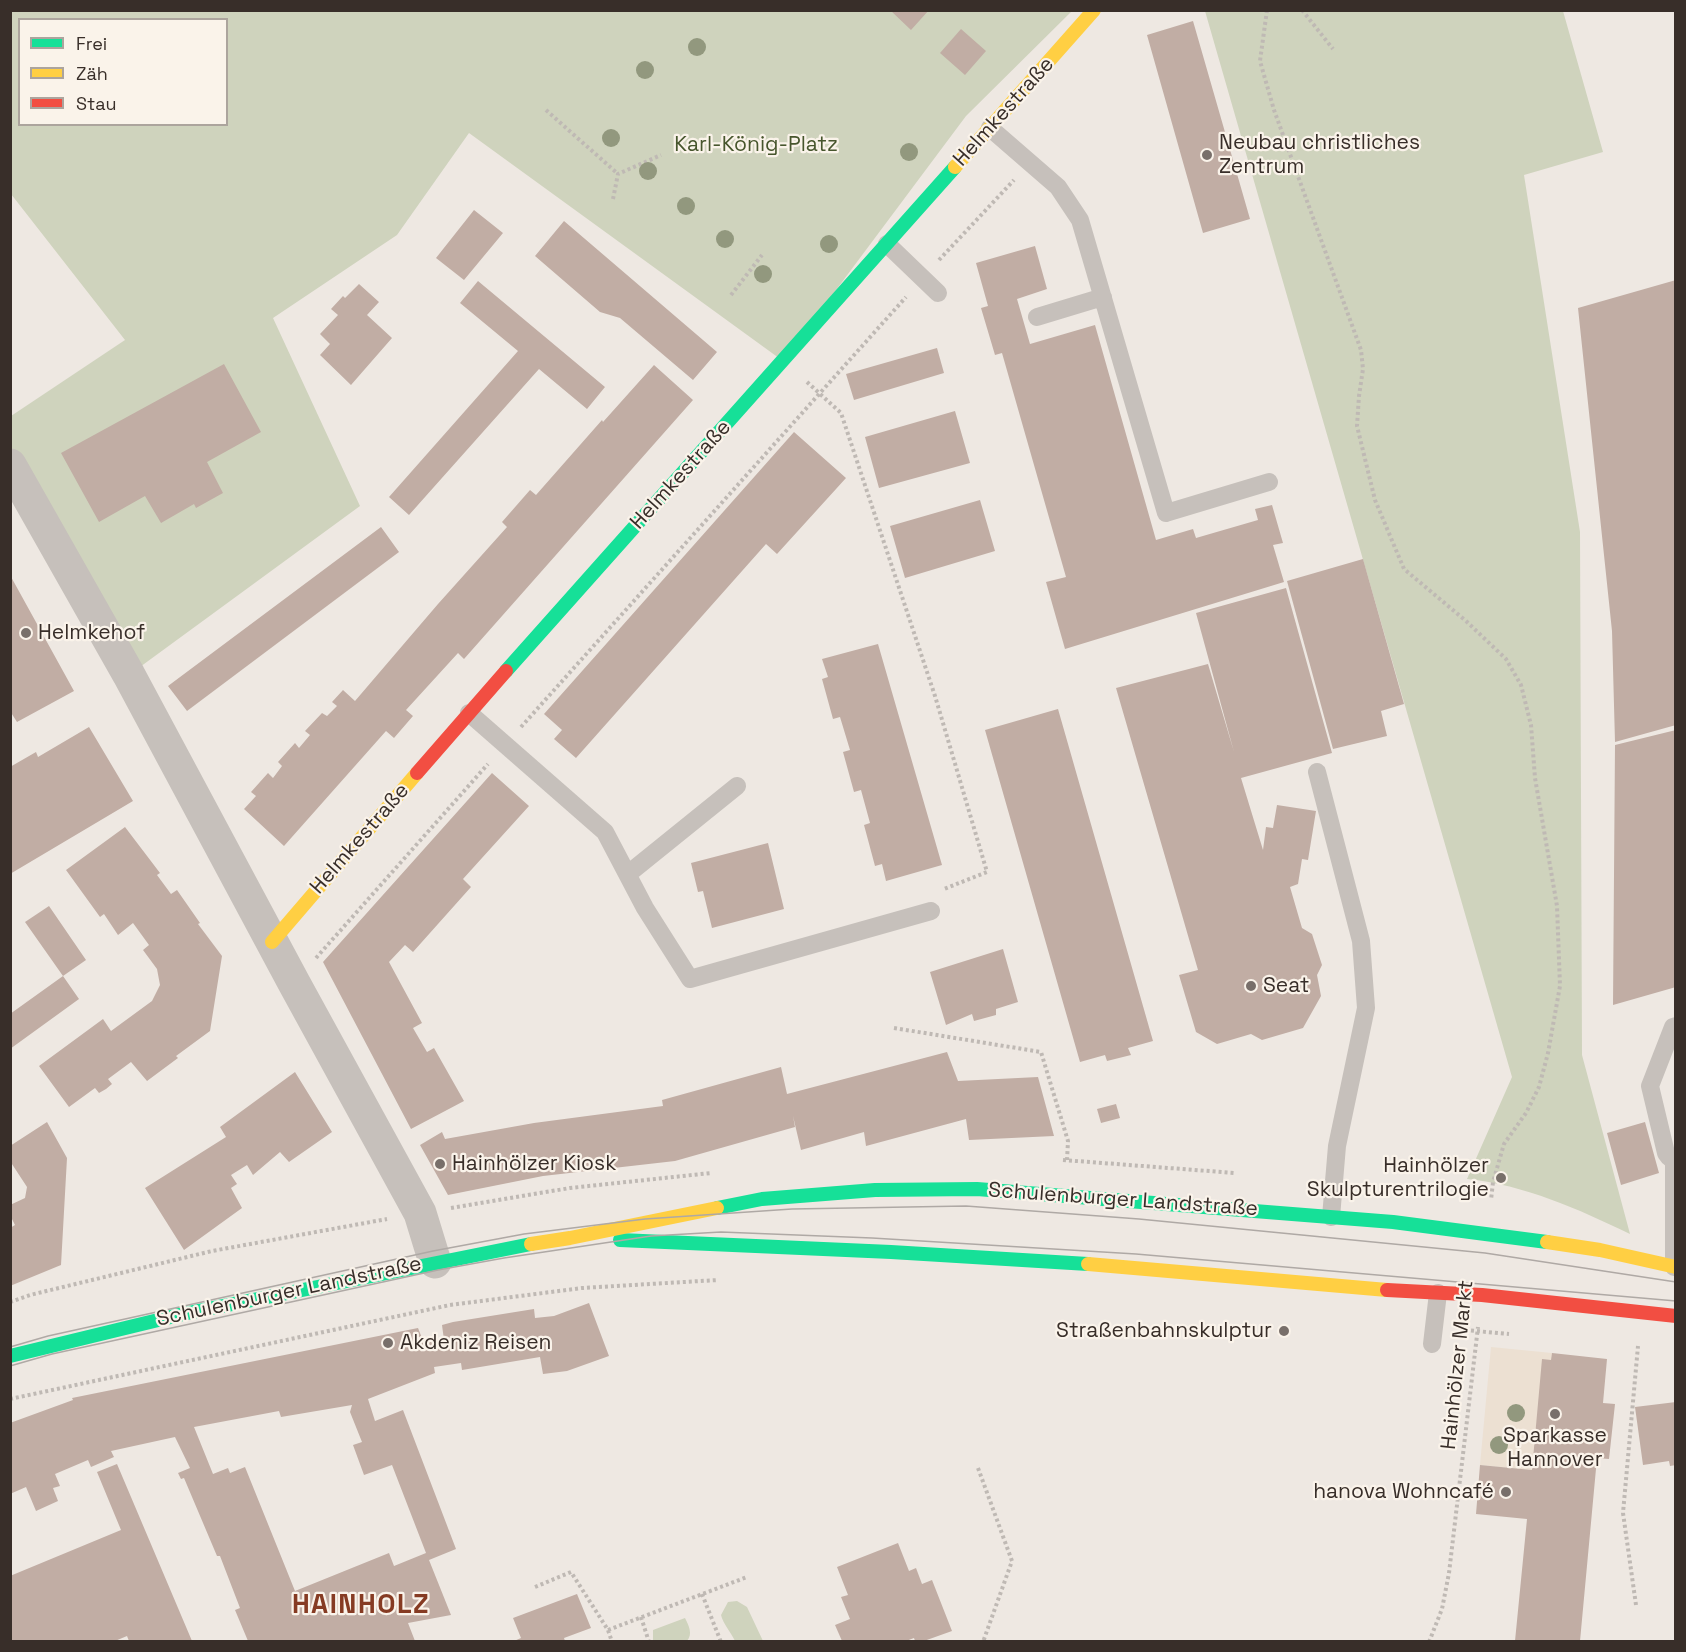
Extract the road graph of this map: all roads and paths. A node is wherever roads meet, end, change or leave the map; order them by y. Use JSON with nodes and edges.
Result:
{"nodes":[{"id":1,"x":1094,"y":10,"type":"edge"},
{"id":2,"x":1267,"y":10,"type":"edge"},
{"id":3,"x":1302,"y":10,"type":"edge"},
{"id":4,"x":1333,"y":49,"type":"dead end"},
{"id":5,"x":546,"y":110,"type":"dead end"},
{"id":6,"x":990,"y":128,"type":"junction"},
{"id":7,"x":661,"y":155,"type":"dead end"},
{"id":8,"x":1030,"y":163,"type":"junction"},
{"id":9,"x":618,"y":174,"type":"junction"},
{"id":10,"x":613,"y":199,"type":"dead end"},
{"id":11,"x":887,"y":244,"type":"junction"},
{"id":12,"x":762,"y":255,"type":"dead end"},
{"id":13,"x":923,"y":277,"type":"junction"},
{"id":14,"x":938,"y":293,"type":"dead end"},
{"id":15,"x":731,"y":295,"type":"dead end"},
{"id":16,"x":1103,"y":297,"type":"junction"},
{"id":17,"x":1036,"y":317,"type":"dead end"},
{"id":18,"x":783,"y":361,"type":"junction"},
{"id":19,"x":819,"y":394,"type":"junction"},
{"id":20,"x":10,"y":465,"type":"edge"},
{"id":21,"x":1269,"y":482,"type":"dead end"},
{"id":22,"x":469,"y":713,"type":"junction"},
{"id":23,"x":505,"y":745,"type":"junction"},
{"id":24,"x":1317,"y":772,"type":"dead end"},
{"id":25,"x":737,"y":786,"type":"dead end"},
{"id":26,"x":628,"y":874,"type":"junction"},
{"id":27,"x":931,"y":911,"type":"joint"},
{"id":28,"x":272,"y":942,"type":"junction"},
{"id":29,"x":294,"y":983,"type":"junction"},
{"id":30,"x":1676,"y":1026,"type":"edge"},
{"id":31,"x":894,"y":1028,"type":"dead end"},
{"id":32,"x":1067,"y":1160,"type":"dead end"},
{"id":33,"x":1675,"y":1162,"type":"edge"},
{"id":34,"x":1331,"y":1217,"type":"junction"},
{"id":35,"x":1487,"y":1233,"type":"junction"},
{"id":36,"x":570,"y":1238,"type":"junction"},
{"id":37,"x":435,"y":1262,"type":"junction"},
{"id":38,"x":1675,"y":1267,"type":"edge"},
{"id":39,"x":728,"y":1280,"type":"dead end"},
{"id":40,"x":1438,"y":1293,"type":"junction"},
{"id":41,"x":1482,"y":1295,"type":"junction"},
{"id":42,"x":1676,"y":1316,"type":"edge"},
{"id":43,"x":1478,"y":1331,"type":"junction"},
{"id":44,"x":1520,"y":1335,"type":"dead end"},
{"id":45,"x":1433,"y":1336,"type":"joint"},
{"id":46,"x":1638,"y":1346,"type":"dead end"},
{"id":47,"x":10,"y":1356,"type":"edge"},
{"id":48,"x":10,"y":1399,"type":"edge"},
{"id":49,"x":978,"y":1468,"type":"dead end"},
{"id":50,"x":747,"y":1577,"type":"dead end"},
{"id":51,"x":535,"y":1587,"type":"dead end"},
{"id":52,"x":702,"y":1594,"type":"junction"},
{"id":53,"x":1636,"y":1605,"type":"dead end"},
{"id":54,"x":641,"y":1617,"type":"junction"},
{"id":55,"x":608,"y":1630,"type":"junction"},
{"id":56,"x":612,"y":1641,"type":"edge"},
{"id":57,"x":649,"y":1641,"type":"edge"},
{"id":58,"x":720,"y":1641,"type":"edge"},
{"id":59,"x":983,"y":1641,"type":"edge"},
{"id":60,"x":1429,"y":1641,"type":"edge"}],
"edges":[{"from":1,"to":6,"type":"main road","name":"Helmkestraße"},
{"from":2,"to":35,"type":"path"},
{"from":3,"to":4,"type":"path"},
{"from":5,"to":9,"type":"path"},
{"from":6,"to":8,"type":"lane"},
{"from":6,"to":11,"type":"main road","name":"Helmkestraße"},
{"from":7,"to":9,"type":"path"},
{"from":8,"to":13,"type":"path"},
{"from":8,"to":16,"type":"lane"},
{"from":9,"to":10,"type":"path"},
{"from":11,"to":13,"type":"lane"},
{"from":11,"to":18,"type":"main road","name":"Helmkestraße"},
{"from":12,"to":15,"type":"path"},
{"from":13,"to":14,"type":"lane"},
{"from":13,"to":19,"type":"path"},
{"from":16,"to":17,"type":"lane"},
{"from":16,"to":21,"type":"lane"},
{"from":18,"to":19,"type":"path"},
{"from":18,"to":22,"type":"main road","name":"Helmkestraße"},
{"from":19,"to":23,"type":"path"},
{"from":19,"to":27,"type":"path"},
{"from":20,"to":28,"type":"street"},
{"from":22,"to":23,"type":"lane"},
{"from":22,"to":28,"type":"main road","name":"Helmkestraße"},
{"from":23,"to":26,"type":"lane"},
{"from":23,"to":29,"type":"path"},
{"from":24,"to":34,"type":"lane"},
{"from":25,"to":26,"type":"lane"},
{"from":26,"to":27,"type":"lane"},
{"from":28,"to":29,"type":"street"},
{"from":29,"to":37,"type":"street"},
{"from":30,"to":33,"type":"lane"},
{"from":31,"to":32,"type":"path"},
{"from":33,"to":38,"type":"lane"},
{"from":34,"to":35,"type":"main road","name":"Schulenburger Landstraße"},
{"from":34,"to":36,"type":"main road","name":"Schulenburger Landstraße"},
{"from":35,"to":38,"type":"main road","name":"Schulenburger Landstraße"},
{"from":36,"to":37,"type":"main road","name":"Schulenburger Landstraße"},
{"from":36,"to":40,"type":"main road","name":"Schulenburger Landstraße"},
{"from":37,"to":47,"type":"main road","name":"Schulenburger Landstraße"},
{"from":39,"to":48,"type":"path"},
{"from":40,"to":41,"type":"main road","name":"Schulenburger Landstraße"},
{"from":40,"to":45,"type":"lane"},
{"from":41,"to":42,"type":"main road","name":"Schulenburger Landstraße"},
{"from":41,"to":43,"type":"path","name":"Hainhölzer Markt"},
{"from":43,"to":44,"type":"path"},
{"from":43,"to":45,"type":"path"},
{"from":43,"to":60,"type":"path","name":"Hainhölzer Markt"},
{"from":46,"to":53,"type":"path"},
{"from":49,"to":59,"type":"path"},
{"from":50,"to":52,"type":"path"},
{"from":51,"to":55,"type":"path"},
{"from":52,"to":54,"type":"path"},
{"from":52,"to":58,"type":"path"},
{"from":54,"to":55,"type":"path"},
{"from":54,"to":57,"type":"path"},
{"from":55,"to":56,"type":"path"}]}
